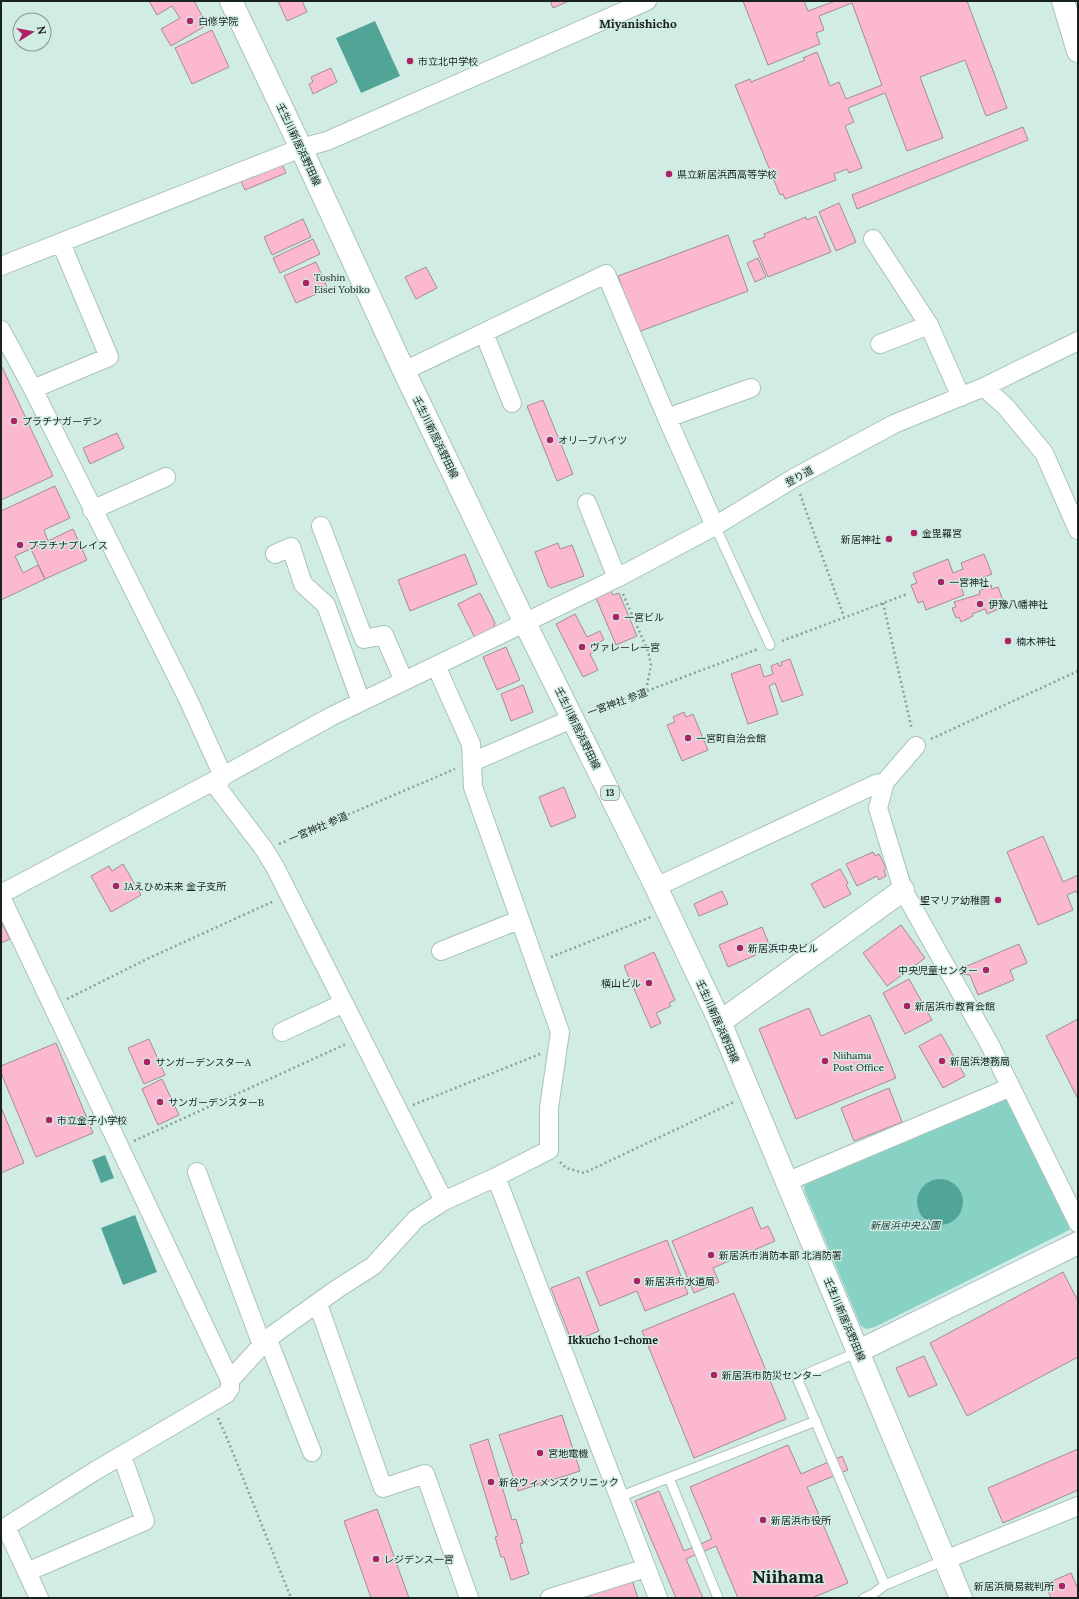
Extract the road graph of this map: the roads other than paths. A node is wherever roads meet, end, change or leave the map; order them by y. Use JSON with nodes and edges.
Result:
{"nodes":[{"id":1,"x":231,"y":1,"type":"edge"},
{"id":2,"x":647,"y":1,"type":"edge"},
{"id":3,"x":1064,"y":1,"type":"edge"},
{"id":4,"x":1077,"y":46,"type":"edge"},
{"id":5,"x":301,"y":148,"type":"junction"},
{"id":6,"x":873,"y":239,"type":"dead end"},
{"id":7,"x":61,"y":243,"type":"junction"},
{"id":8,"x":1,"y":266,"type":"edge"},
{"id":9,"x":929,"y":325,"type":"junction"},
{"id":10,"x":1,"y":330,"type":"edge"},
{"id":11,"x":484,"y":333,"type":"junction"},
{"id":12,"x":1078,"y":341,"type":"edge"},
{"id":13,"x":880,"y":344,"type":"dead end"},
{"id":14,"x":404,"y":371,"type":"junction"},
{"id":15,"x":984,"y":387,"type":"junction"},
{"id":16,"x":751,"y":388,"type":"dead end"},
{"id":17,"x":33,"y":390,"type":"junction"},
{"id":18,"x":961,"y":397,"type":"junction"},
{"id":19,"x":512,"y":403,"type":"dead end"},
{"id":20,"x":668,"y":418,"type":"junction"},
{"id":21,"x":166,"y":477,"type":"dead end"},
{"id":22,"x":587,"y":502,"type":"dead end"},
{"id":23,"x":92,"y":510,"type":"junction"},
{"id":24,"x":321,"y":526,"type":"dead end"},
{"id":25,"x":715,"y":526,"type":"junction"},
{"id":26,"x":1078,"y":530,"type":"edge"},
{"id":27,"x":275,"y":554,"type":"dead end"},
{"id":28,"x":617,"y":578,"type":"junction"},
{"id":29,"x":526,"y":623,"type":"junction"},
{"id":30,"x":770,"y":645,"type":"road end"},
{"id":31,"x":436,"y":666,"type":"junction"},
{"id":32,"x":404,"y":682,"type":"junction"},
{"id":33,"x":361,"y":702,"type":"junction"},
{"id":34,"x":574,"y":718,"type":"junction"},
{"id":35,"x":916,"y":746,"type":"road end"},
{"id":36,"x":472,"y":762,"type":"junction"},
{"id":37,"x":224,"y":776,"type":"junction"},
{"id":38,"x":886,"y":782,"type":"junction"},
{"id":39,"x":656,"y":887,"type":"junction"},
{"id":40,"x":903,"y":890,"type":"junction"},
{"id":41,"x":1,"y":896,"type":"edge"},
{"id":42,"x":520,"y":920,"type":"junction"},
{"id":43,"x":441,"y":950,"type":"dead end"},
{"id":44,"x":344,"y":1003,"type":"junction"},
{"id":45,"x":720,"y":1022,"type":"junction"},
{"id":46,"x":282,"y":1032,"type":"dead end"},
{"id":47,"x":1012,"y":1087,"type":"junction"},
{"id":48,"x":197,"y":1172,"type":"dead end"},
{"id":49,"x":496,"y":1177,"type":"junction"},
{"id":50,"x":786,"y":1182,"type":"junction"},
{"id":51,"x":444,"y":1201,"type":"junction"},
{"id":52,"x":1078,"y":1222,"type":"edge"},
{"id":53,"x":1078,"y":1244,"type":"edge"},
{"id":54,"x":318,"y":1304,"type":"junction"},
{"id":55,"x":265,"y":1342,"type":"junction"},
{"id":56,"x":859,"y":1351,"type":"junction"},
{"id":57,"x":230,"y":1380,"type":"junction"},
{"id":58,"x":816,"y":1421,"type":"junction"},
{"id":59,"x":312,"y":1452,"type":"dead end"},
{"id":60,"x":122,"y":1456,"type":"junction"},
{"id":61,"x":669,"y":1478,"type":"junction"},
{"id":62,"x":619,"y":1497,"type":"junction"},
{"id":63,"x":1078,"y":1506,"type":"edge"},
{"id":64,"x":4,"y":1528,"type":"edge"},
{"id":65,"x":945,"y":1560,"type":"junction"},
{"id":66,"x":646,"y":1568,"type":"junction"},
{"id":67,"x":27,"y":1572,"type":"junction"},
{"id":68,"x":886,"y":1585,"type":"junction"},
{"id":69,"x":39,"y":1598,"type":"edge"},
{"id":70,"x":469,"y":1598,"type":"edge"},
{"id":71,"x":550,"y":1598,"type":"edge"},
{"id":72,"x":658,"y":1598,"type":"edge"},
{"id":73,"x":718,"y":1598,"type":"edge"},
{"id":74,"x":864,"y":1598,"type":"edge"},
{"id":75,"x":961,"y":1598,"type":"edge"}],
"edges":[{"from":1,"to":5,"type":"main road","name":"壬生川新居浜野田線","number":"13"},
{"from":2,"to":5,"type":"street"},
{"from":3,"to":4,"type":"main road"},
{"from":5,"to":7,"type":"street"},
{"from":5,"to":14,"type":"main road","name":"壬生川新居浜野田線","number":"13"},
{"from":6,"to":9,"type":"street"},
{"from":7,"to":8,"type":"street"},
{"from":7,"to":17,"type":"street"},
{"from":9,"to":13,"type":"street"},
{"from":9,"to":18,"type":"street"},
{"from":10,"to":17,"type":"street"},
{"from":11,"to":14,"type":"street"},
{"from":11,"to":19,"type":"street"},
{"from":11,"to":20,"type":"street"},
{"from":12,"to":15,"type":"street","name":"登り道"},
{"from":14,"to":29,"type":"main road","name":"壬生川新居浜野田線","number":"13"},
{"from":15,"to":18,"type":"street","name":"登り道"},
{"from":15,"to":26,"type":"street"},
{"from":16,"to":20,"type":"street"},
{"from":17,"to":23,"type":"street"},
{"from":18,"to":25,"type":"street","name":"登り道"},
{"from":20,"to":25,"type":"street"},
{"from":21,"to":23,"type":"street"},
{"from":22,"to":28,"type":"street"},
{"from":23,"to":37,"type":"street"},
{"from":24,"to":32,"type":"street"},
{"from":25,"to":28,"type":"street","name":"登り道"},
{"from":25,"to":30,"type":"lane"},
{"from":27,"to":33,"type":"street"},
{"from":28,"to":29,"type":"street","name":"登り道"},
{"from":29,"to":31,"type":"street","name":"登り道"},
{"from":29,"to":34,"type":"main road","name":"壬生川新居浜野田線","number":"13"},
{"from":31,"to":32,"type":"street","name":"登り道"},
{"from":31,"to":36,"type":"street"},
{"from":32,"to":33,"type":"street","name":"登り道"},
{"from":33,"to":37,"type":"street","name":"登り道"},
{"from":34,"to":36,"type":"street","name":"一宮神社 参道"},
{"from":34,"to":39,"type":"main road","name":"壬生川新居浜野田線","number":"13"},
{"from":35,"to":38,"type":"street"},
{"from":36,"to":42,"type":"street"},
{"from":37,"to":41,"type":"street","name":"登り道"},
{"from":37,"to":44,"type":"street"},
{"from":38,"to":39,"type":"street"},
{"from":38,"to":40,"type":"street"},
{"from":39,"to":45,"type":"main road","name":"壬生川新居浜野田線","number":"13"},
{"from":40,"to":45,"type":"main road"},
{"from":40,"to":47,"type":"street"},
{"from":41,"to":57,"type":"street"},
{"from":42,"to":43,"type":"street"},
{"from":42,"to":49,"type":"street"},
{"from":44,"to":46,"type":"street"},
{"from":44,"to":51,"type":"street"},
{"from":45,"to":50,"type":"main road","name":"壬生川新居浜野田線","number":"13"},
{"from":47,"to":50,"type":"street"},
{"from":47,"to":52,"type":"street"},
{"from":48,"to":55,"type":"street"},
{"from":49,"to":51,"type":"street"},
{"from":49,"to":62,"type":"street"},
{"from":50,"to":56,"type":"main road","name":"壬生川新居浜野田線","number":"13"},
{"from":51,"to":54,"type":"street"},
{"from":53,"to":56,"type":"main road"},
{"from":54,"to":55,"type":"street"},
{"from":54,"to":70,"type":"street"},
{"from":55,"to":57,"type":"street"},
{"from":55,"to":59,"type":"street"},
{"from":56,"to":58,"type":"lane"},
{"from":56,"to":65,"type":"main road","name":"壬生川新居浜野田線","number":"13"},
{"from":57,"to":60,"type":"street"},
{"from":58,"to":61,"type":"lane"},
{"from":58,"to":68,"type":"lane"},
{"from":60,"to":64,"type":"street"},
{"from":60,"to":67,"type":"street"},
{"from":61,"to":62,"type":"lane"},
{"from":61,"to":73,"type":"lane"},
{"from":62,"to":66,"type":"street"},
{"from":63,"to":65,"type":"street"},
{"from":64,"to":67,"type":"street"},
{"from":65,"to":68,"type":"lane"},
{"from":65,"to":75,"type":"main road","name":"壬生川新居浜野田線","number":"13"},
{"from":66,"to":71,"type":"street"},
{"from":66,"to":72,"type":"street"},
{"from":67,"to":69,"type":"street"},
{"from":68,"to":74,"type":"lane"}]}
